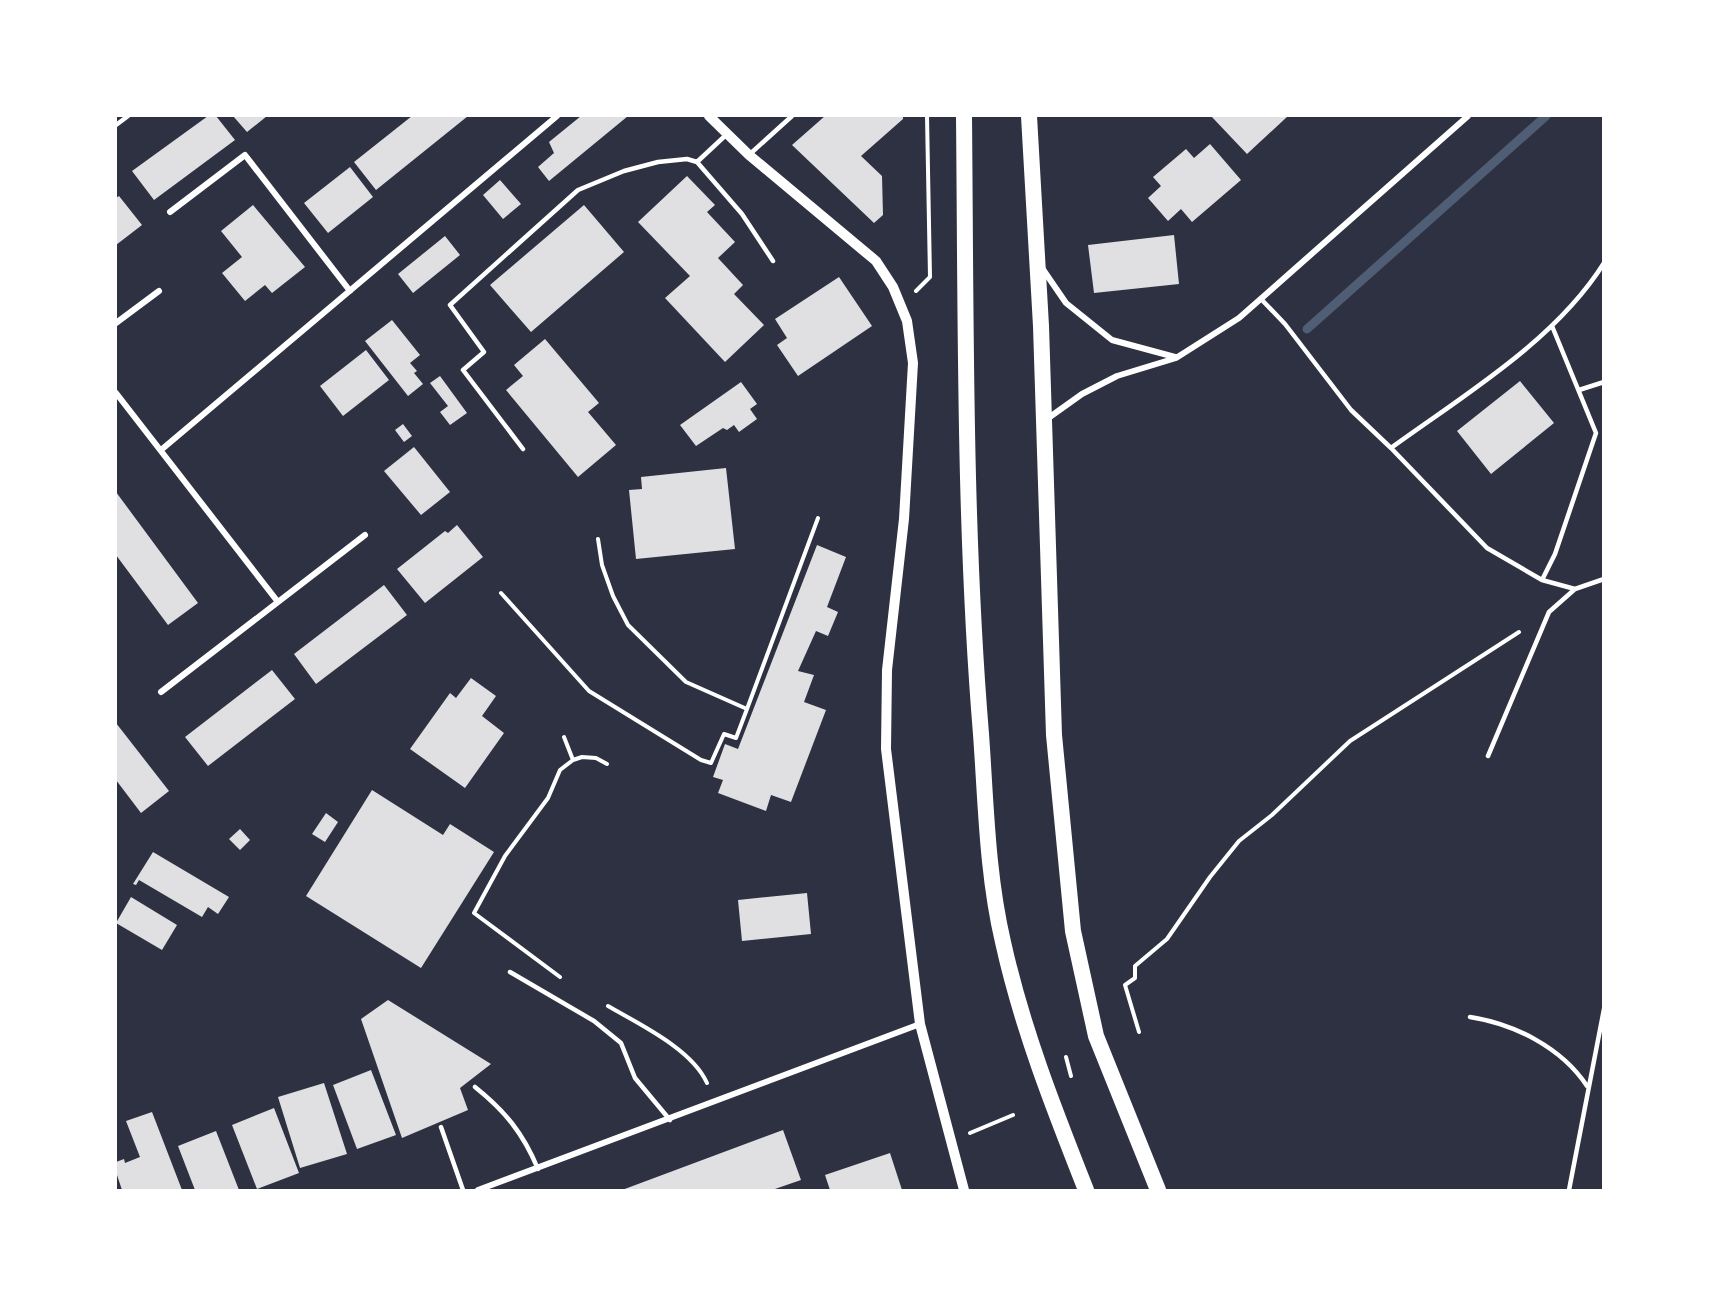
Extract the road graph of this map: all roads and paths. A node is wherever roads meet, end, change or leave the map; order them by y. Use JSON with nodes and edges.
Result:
{"nodes":[{"id":1,"x":128,"y":116,"type":"edge"},
{"id":2,"x":557,"y":116,"type":"edge"},
{"id":3,"x":709,"y":116,"type":"edge"},
{"id":4,"x":792,"y":116,"type":"edge"},
{"id":5,"x":927,"y":116,"type":"edge"},
{"id":6,"x":964,"y":116,"type":"edge"},
{"id":7,"x":1029,"y":116,"type":"edge"},
{"id":8,"x":1468,"y":116,"type":"edge"},
{"id":9,"x":116,"y":125,"type":"edge"},
{"id":10,"x":727,"y":134,"type":"junction"},
{"id":11,"x":749,"y":155,"type":"junction"},
{"id":12,"x":697,"y":162,"type":"junction"},
{"id":13,"x":170,"y":212,"type":"dead end"},
{"id":14,"x":773,"y":261,"type":"dead end"},
{"id":15,"x":1037,"y":261,"type":"junction"},
{"id":16,"x":1604,"y":263,"type":"edge"},
{"id":17,"x":159,"y":291,"type":"dead end"},
{"id":18,"x":350,"y":291,"type":"junction"},
{"id":19,"x":1262,"y":300,"type":"junction"},
{"id":20,"x":901,"y":307,"type":"junction"},
{"id":21,"x":116,"y":323,"type":"edge"},
{"id":22,"x":1552,"y":327,"type":"junction"},
{"id":23,"x":1176,"y":358,"type":"junction"},
{"id":24,"x":1604,"y":382,"type":"edge"},
{"id":25,"x":1578,"y":390,"type":"junction"},
{"id":26,"x":116,"y":393,"type":"edge"},
{"id":27,"x":1043,"y":422,"type":"junction"},
{"id":28,"x":1392,"y":448,"type":"junction"},
{"id":29,"x":523,"y":449,"type":"dead end"},
{"id":30,"x":161,"y":450,"type":"junction"},
{"id":31,"x":818,"y":518,"type":"dead end"},
{"id":32,"x":365,"y":535,"type":"dead end"},
{"id":33,"x":598,"y":538,"type":"dead end"},
{"id":34,"x":1604,"y":579,"type":"edge"},
{"id":35,"x":1542,"y":580,"type":"junction"},
{"id":36,"x":1575,"y":589,"type":"junction"},
{"id":37,"x":501,"y":593,"type":"dead end"},
{"id":38,"x":278,"y":602,"type":"junction"},
{"id":39,"x":1549,"y":612,"type":"junction"},
{"id":40,"x":161,"y":692,"type":"dead end"},
{"id":41,"x":747,"y":709,"type":"junction"},
{"id":42,"x":564,"y":737,"type":"dead end"},
{"id":43,"x":1488,"y":756,"type":"dead end"},
{"id":44,"x":573,"y":760,"type":"junction"},
{"id":45,"x":607,"y":764,"type":"dead end"},
{"id":46,"x":474,"y":913,"type":"dead end"},
{"id":47,"x":510,"y":972,"type":"dead end"},
{"id":48,"x":1604,"y":1009,"type":"edge"},
{"id":49,"x":1470,"y":1017,"type":"dead end"},
{"id":50,"x":920,"y":1024,"type":"junction"},
{"id":51,"x":1139,"y":1032,"type":"dead end"},
{"id":52,"x":1587,"y":1086,"type":"junction"},
{"id":53,"x":475,"y":1087,"type":"dead end"},
{"id":54,"x":1013,"y":1115,"type":"dead end"},
{"id":55,"x":670,"y":1120,"type":"junction"},
{"id":56,"x":441,"y":1127,"type":"dead end"},
{"id":57,"x":951,"y":1141,"type":"junction"},
{"id":58,"x":538,"y":1169,"type":"junction"},
{"id":59,"x":463,"y":1191,"type":"edge"},
{"id":60,"x":478,"y":1191,"type":"edge"},
{"id":61,"x":964,"y":1191,"type":"edge"},
{"id":62,"x":1086,"y":1191,"type":"edge"},
{"id":63,"x":1158,"y":1191,"type":"edge"},
{"id":64,"x":1569,"y":1191,"type":"edge"}],
"edges":[{"from":1,"to":9,"type":"lane"},
{"from":2,"to":18,"type":"street"},
{"from":3,"to":10,"type":"street"},
{"from":4,"to":11,"type":"lane"},
{"from":5,"to":20,"type":"path"},
{"from":6,"to":62,"type":"highway"},
{"from":7,"to":15,"type":"highway"},
{"from":8,"to":19,"type":"street"},
{"from":10,"to":11,"type":"street"},
{"from":10,"to":12,"type":"lane"},
{"from":11,"to":20,"type":"street"},
{"from":12,"to":14,"type":"lane"},
{"from":12,"to":29,"type":"lane"},
{"from":13,"to":18,"type":"street"},
{"from":15,"to":23,"type":"street"},
{"from":15,"to":27,"type":"highway"},
{"from":16,"to":22,"type":"lane"},
{"from":17,"to":21,"type":"street"},
{"from":18,"to":30,"type":"street"},
{"from":19,"to":23,"type":"street"},
{"from":19,"to":28,"type":"lane"},
{"from":20,"to":50,"type":"street"},
{"from":22,"to":25,"type":"lane"},
{"from":22,"to":28,"type":"lane"},
{"from":23,"to":27,"type":"street"},
{"from":24,"to":25,"type":"lane"},
{"from":25,"to":35,"type":"lane"},
{"from":26,"to":30,"type":"street"},
{"from":27,"to":63,"type":"highway"},
{"from":28,"to":35,"type":"lane"},
{"from":30,"to":38,"type":"street"},
{"from":31,"to":41,"type":"path"},
{"from":32,"to":38,"type":"street"},
{"from":33,"to":41,"type":"path"},
{"from":34,"to":36,"type":"lane"},
{"from":35,"to":36,"type":"lane"},
{"from":36,"to":39,"type":"lane"},
{"from":37,"to":41,"type":"path"},
{"from":38,"to":40,"type":"street"},
{"from":39,"to":43,"type":"lane"},
{"from":39,"to":51,"type":"path"},
{"from":42,"to":44,"type":"path"},
{"from":44,"to":45,"type":"path"},
{"from":44,"to":46,"type":"path"},
{"from":47,"to":55,"type":"lane"},
{"from":48,"to":52,"type":"lane"},
{"from":49,"to":52,"type":"lane"},
{"from":50,"to":55,"type":"street"},
{"from":50,"to":57,"type":"street"},
{"from":52,"to":64,"type":"lane"},
{"from":53,"to":58,"type":"lane"},
{"from":54,"to":57,"type":"path"},
{"from":55,"to":58,"type":"street"},
{"from":56,"to":59,"type":"lane"},
{"from":57,"to":61,"type":"street"},
{"from":58,"to":60,"type":"street"}]}
